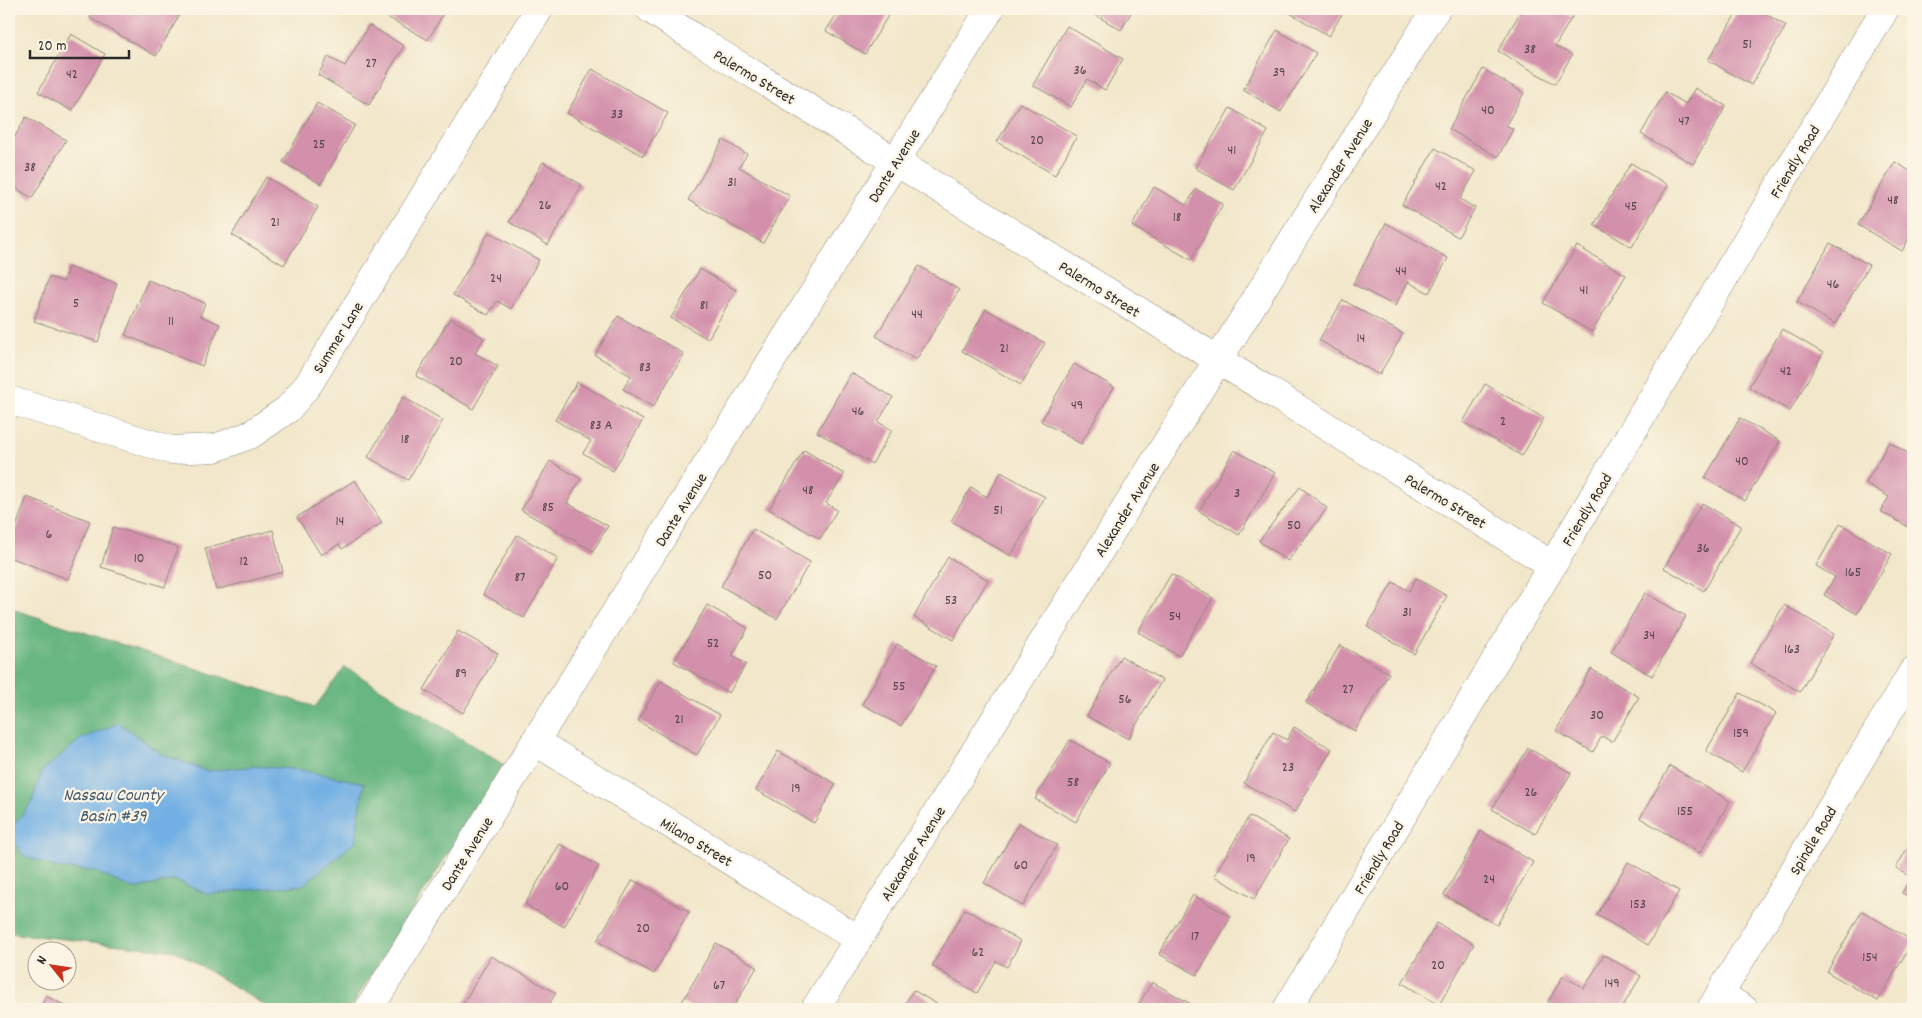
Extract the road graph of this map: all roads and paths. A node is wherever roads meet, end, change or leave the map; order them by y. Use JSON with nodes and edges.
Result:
{"nodes":[{"id":1,"x":539,"y":9,"type":"edge"},
{"id":2,"x":650,"y":9,"type":"edge"},
{"id":3,"x":990,"y":9,"type":"edge"},
{"id":4,"x":1436,"y":9,"type":"edge"},
{"id":5,"x":1885,"y":9,"type":"edge"},
{"id":6,"x":895,"y":161,"type":"junction"},
{"id":7,"x":1218,"y":360,"type":"junction"},
{"id":8,"x":9,"y":400,"type":"edge"},
{"id":9,"x":1552,"y":565,"type":"junction"},
{"id":10,"x":1913,"y":671,"type":"edge"},
{"id":11,"x":536,"y":742,"type":"junction"},
{"id":12,"x":858,"y":939,"type":"junction"},
{"id":13,"x":1715,"y":1002,"type":"edge"},
{"id":14,"x":369,"y":1009,"type":"edge"},
{"id":15,"x":815,"y":1009,"type":"edge"},
{"id":16,"x":1287,"y":1009,"type":"edge"},
{"id":17,"x":1744,"y":1009,"type":"edge"}],
"edges":[{"from":1,"to":8,"type":"street","name":"Summer Lane"},
{"from":2,"to":6,"type":"street","name":"Palermo Street"},
{"from":3,"to":6,"type":"street","name":"Dante Avenue"},
{"from":4,"to":7,"type":"street","name":"Alexander Avenue"},
{"from":5,"to":9,"type":"street","name":"Friendly Road"},
{"from":6,"to":7,"type":"street","name":"Palermo Street"},
{"from":6,"to":11,"type":"street","name":"Dante Avenue"},
{"from":7,"to":9,"type":"street","name":"Palermo Street"},
{"from":7,"to":12,"type":"street","name":"Alexander Avenue"},
{"from":9,"to":16,"type":"street","name":"Friendly Road"},
{"from":10,"to":13,"type":"street","name":"Spindle Road"},
{"from":11,"to":12,"type":"street","name":"Milano Street"},
{"from":11,"to":14,"type":"street","name":"Dante Avenue"},
{"from":12,"to":15,"type":"street","name":"Alexander Avenue"},
{"from":13,"to":17,"type":"street"}]}
